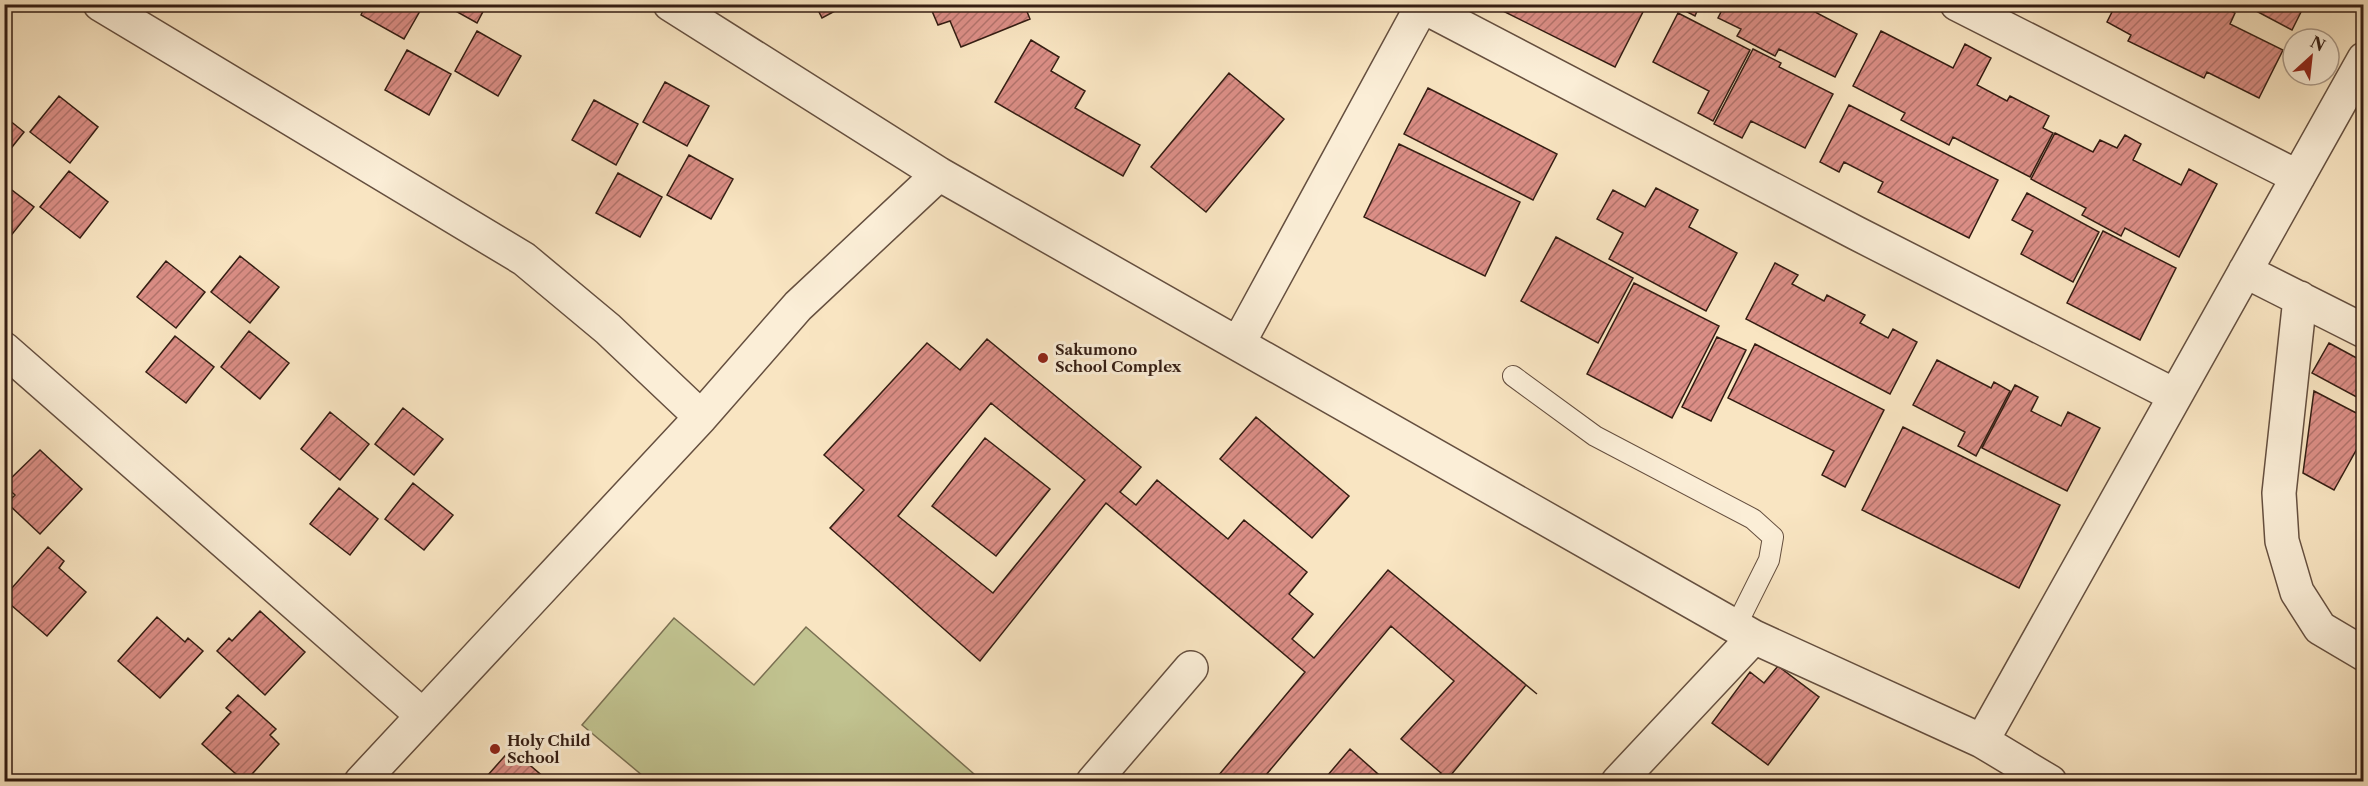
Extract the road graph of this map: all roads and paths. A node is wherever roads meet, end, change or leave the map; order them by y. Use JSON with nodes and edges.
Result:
{"nodes":[{"id":1,"x":100,"y":4,"type":"edge"},
{"id":2,"x":1957,"y":4,"type":"edge"},
{"id":3,"x":674,"y":5,"type":"edge"},
{"id":4,"x":1422,"y":5,"type":"edge"},
{"id":5,"x":2363,"y":60,"type":"edge"},
{"id":6,"x":939,"y":174,"type":"junction"},
{"id":7,"x":2298,"y":177,"type":"junction"},
{"id":8,"x":2245,"y":271,"type":"junction"},
{"id":9,"x":2300,"y":298,"type":"junction"},
{"id":10,"x":2364,"y":331,"type":"edge"},
{"id":11,"x":1238,"y":344,"type":"junction"},
{"id":12,"x":4,"y":349,"type":"edge"},
{"id":13,"x":1513,"y":376,"type":"dead end"},
{"id":14,"x":2174,"y":395,"type":"junction"},
{"id":15,"x":701,"y":417,"type":"junction"},
{"id":16,"x":1745,"y":632,"type":"junction"},
{"id":17,"x":2364,"y":654,"type":"edge"},
{"id":18,"x":1191,"y":668,"type":"dead end"},
{"id":19,"x":422,"y":715,"type":"junction"},
{"id":20,"x":1982,"y":741,"type":"junction"},
{"id":21,"x":361,"y":782,"type":"edge"},
{"id":22,"x":1094,"y":782,"type":"edge"},
{"id":23,"x":1618,"y":782,"type":"edge"},
{"id":24,"x":2050,"y":782,"type":"edge"}],
"edges":[{"from":1,"to":15,"type":"street"},
{"from":2,"to":7,"type":"street"},
{"from":3,"to":6,"type":"street"},
{"from":4,"to":11,"type":"street"},
{"from":4,"to":14,"type":"street"},
{"from":5,"to":7,"type":"street"},
{"from":6,"to":11,"type":"street"},
{"from":6,"to":15,"type":"street"},
{"from":7,"to":8,"type":"street"},
{"from":8,"to":9,"type":"street"},
{"from":8,"to":14,"type":"street"},
{"from":9,"to":10,"type":"street"},
{"from":9,"to":17,"type":"street"},
{"from":11,"to":16,"type":"street"},
{"from":12,"to":19,"type":"street"},
{"from":13,"to":16,"type":"lane"},
{"from":14,"to":20,"type":"street"},
{"from":15,"to":19,"type":"street"},
{"from":16,"to":20,"type":"street"},
{"from":16,"to":23,"type":"street"},
{"from":18,"to":22,"type":"street"},
{"from":19,"to":21,"type":"street"},
{"from":20,"to":24,"type":"street"}]}
